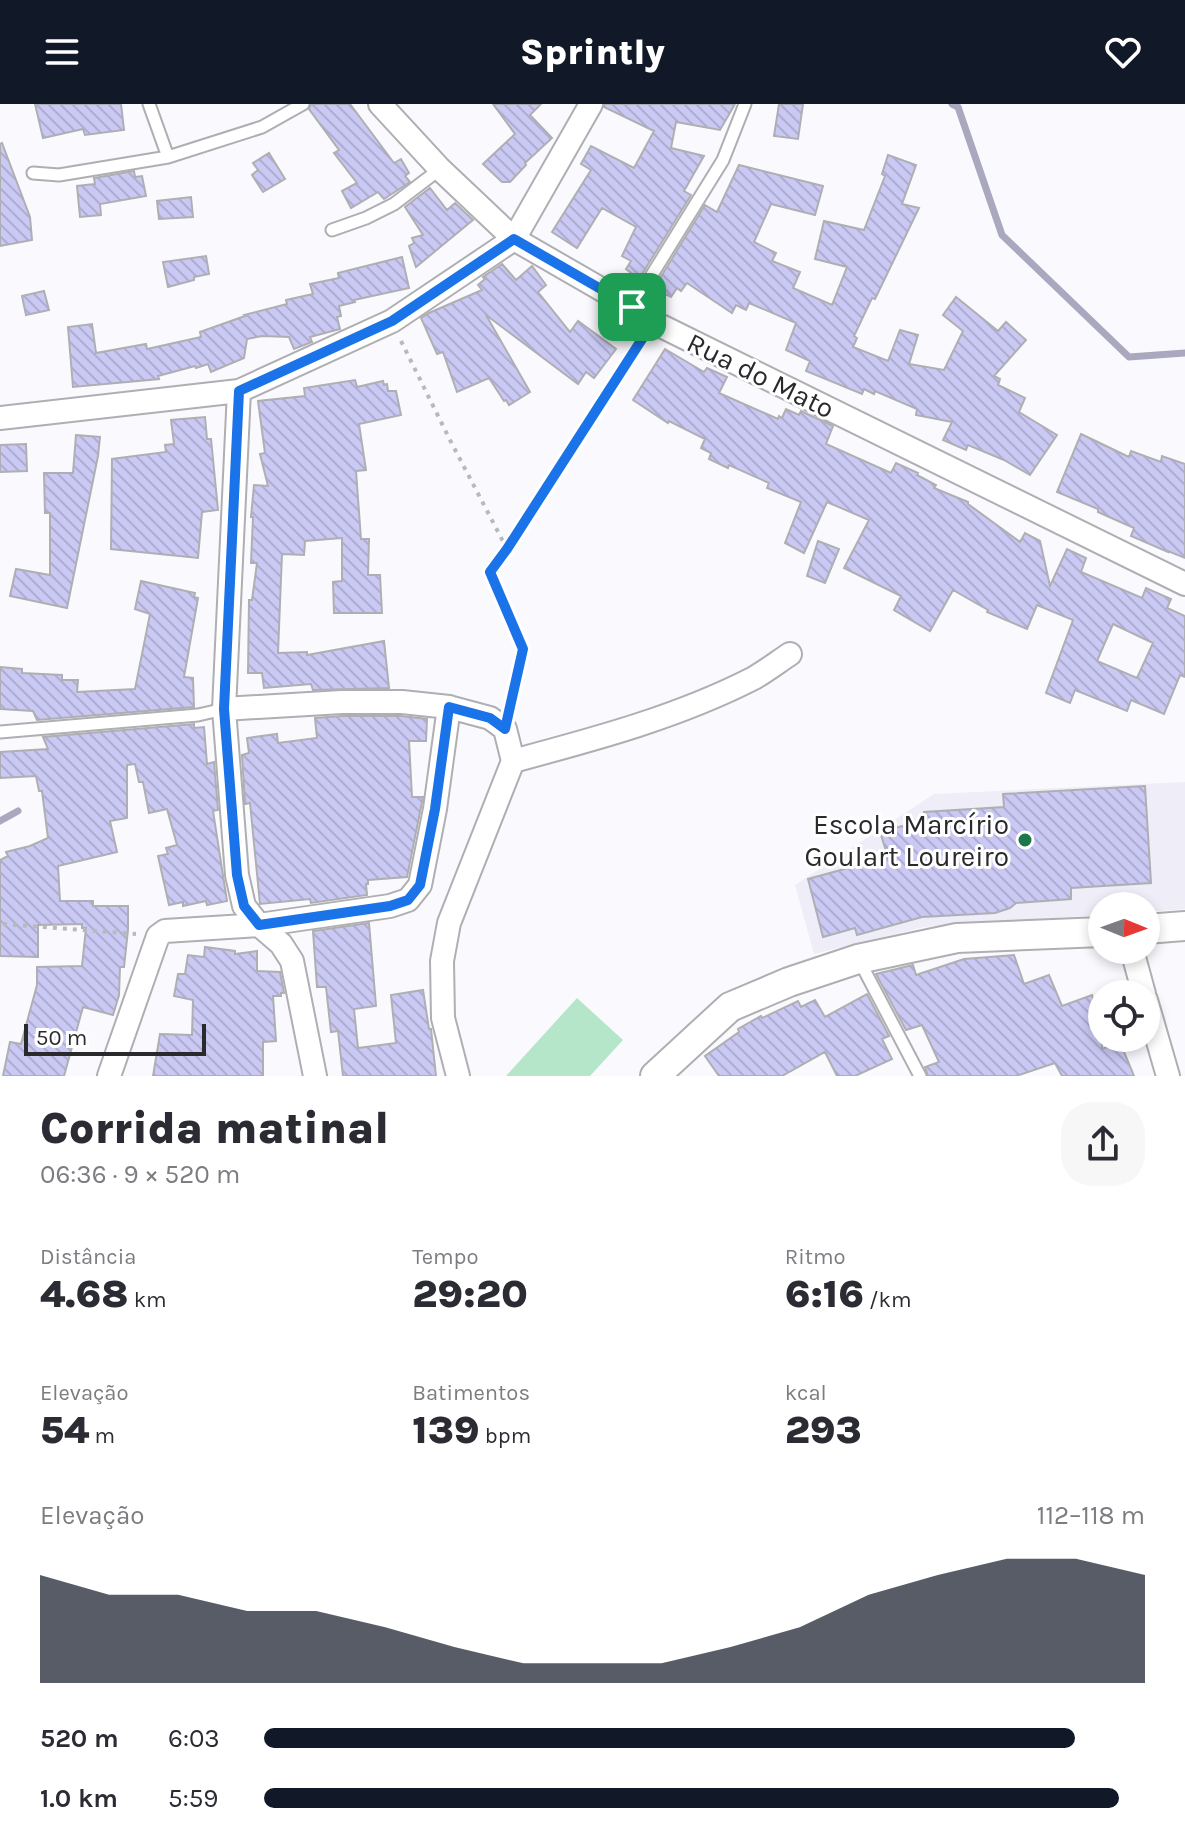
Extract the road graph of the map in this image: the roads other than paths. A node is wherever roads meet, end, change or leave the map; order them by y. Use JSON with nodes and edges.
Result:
{"nodes":[{"id":1,"x":149,"y":104,"type":"edge"},
{"id":2,"x":303,"y":104,"type":"edge"},
{"id":3,"x":380,"y":104,"type":"edge"},
{"id":4,"x":591,"y":104,"type":"edge"},
{"id":5,"x":745,"y":104,"type":"edge"},
{"id":6,"x":168,"y":157,"type":"junction"},
{"id":7,"x":440,"y":169,"type":"junction"},
{"id":8,"x":33,"y":173,"type":"dead end"},
{"id":9,"x":332,"y":230,"type":"dead end"},
{"id":10,"x":514,"y":239,"type":"junction"},
{"id":11,"x":632,"y":307,"type":"junction"},
{"id":12,"x":239,"y":391,"type":"junction"},
{"id":13,"x":0,"y":418,"type":"edge"},
{"id":14,"x":1185,"y":584,"type":"edge"},
{"id":15,"x":790,"y":654,"type":"dead end"},
{"id":16,"x":449,"y":707,"type":"junction"},
{"id":17,"x":224,"y":709,"type":"junction"},
{"id":18,"x":0,"y":732,"type":"edge"},
{"id":19,"x":513,"y":761,"type":"junction"},
{"id":20,"x":259,"y":925,"type":"junction"},
{"id":21,"x":1185,"y":926,"type":"edge"},
{"id":22,"x":1160,"y":928,"type":"edge"},
{"id":23,"x":1088,"y":933,"type":"edge"},
{"id":24,"x":858,"y":959,"type":"junction"},
{"id":25,"x":1160,"y":1049,"type":"edge"},
{"id":26,"x":109,"y":1076,"type":"edge"},
{"id":27,"x":315,"y":1076,"type":"edge"},
{"id":28,"x":458,"y":1076,"type":"edge"},
{"id":29,"x":655,"y":1076,"type":"edge"},
{"id":30,"x":920,"y":1076,"type":"edge"},
{"id":31,"x":1168,"y":1076,"type":"edge"}],
"edges":[{"from":1,"to":6,"type":"lane"},
{"from":2,"to":6,"type":"lane"},
{"from":3,"to":7,"type":"street","name":"Rua do Mato"},
{"from":4,"to":10,"type":"street"},
{"from":5,"to":11,"type":"lane"},
{"from":6,"to":8,"type":"lane"},
{"from":7,"to":9,"type":"lane"},
{"from":7,"to":10,"type":"street","name":"Rua do Mato"},
{"from":10,"to":11,"type":"street","name":"Rua do Mato"},
{"from":10,"to":12,"type":"street"},
{"from":11,"to":14,"type":"street","name":"Rua do Mato"},
{"from":12,"to":13,"type":"street"},
{"from":12,"to":17,"type":"street"},
{"from":15,"to":19,"type":"street"},
{"from":16,"to":17,"type":"street"},
{"from":16,"to":19,"type":"street"},
{"from":16,"to":20,"type":"street"},
{"from":17,"to":18,"type":"lane"},
{"from":17,"to":20,"type":"street"},
{"from":19,"to":28,"type":"street"},
{"from":20,"to":26,"type":"street"},
{"from":20,"to":27,"type":"street"},
{"from":21,"to":22,"type":"street"},
{"from":23,"to":24,"type":"street"},
{"from":24,"to":29,"type":"street"},
{"from":24,"to":30,"type":"lane"},
{"from":25,"to":31,"type":"street"}]}
